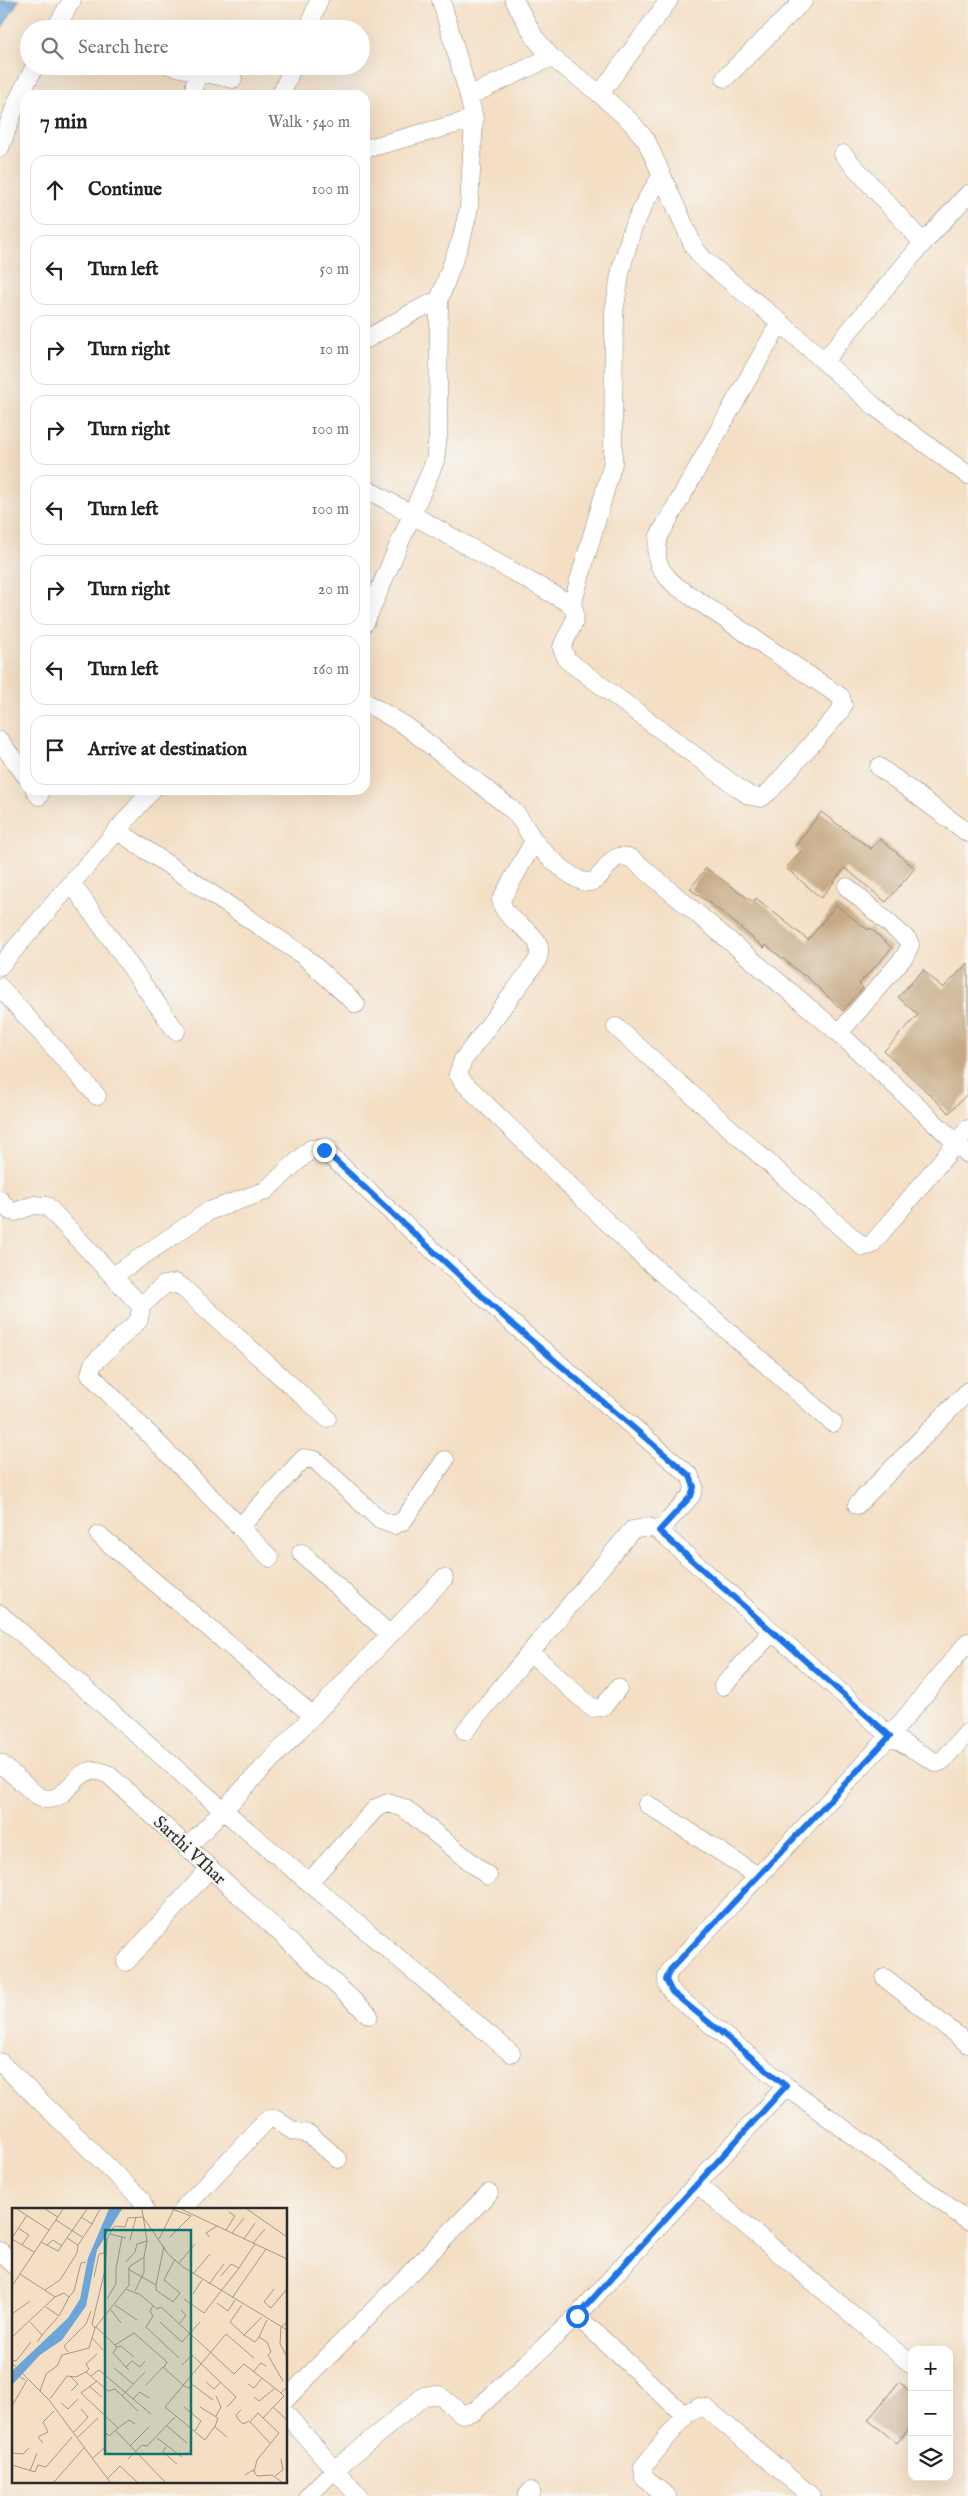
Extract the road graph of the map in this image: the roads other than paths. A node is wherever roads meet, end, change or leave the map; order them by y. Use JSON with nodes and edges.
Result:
{"nodes":[{"id":1,"x":72,"y":0,"type":"edge"},
{"id":2,"x":319,"y":0,"type":"edge"},
{"id":3,"x":441,"y":0,"type":"edge"},
{"id":4,"x":514,"y":0,"type":"edge"},
{"id":5,"x":669,"y":0,"type":"edge"},
{"id":6,"x":804,"y":0,"type":"edge"},
{"id":7,"x":60,"y":20,"type":"edge"},
{"id":8,"x":311,"y":20,"type":"edge"},
{"id":9,"x":551,"y":57,"type":"junction"},
{"id":10,"x":30,"y":75,"type":"edge"},
{"id":11,"x":197,"y":75,"type":"edge"},
{"id":12,"x":209,"y":75,"type":"edge"},
{"id":13,"x":290,"y":75,"type":"edge"},
{"id":14,"x":725,"y":78,"type":"dead end"},
{"id":15,"x":233,"y":79,"type":"dead end"},
{"id":16,"x":23,"y":90,"type":"edge"},
{"id":17,"x":194,"y":90,"type":"edge"},
{"id":18,"x":284,"y":90,"type":"edge"},
{"id":19,"x":600,"y":94,"type":"junction"},
{"id":20,"x":20,"y":95,"type":"edge"},
{"id":21,"x":469,"y":96,"type":"junction"},
{"id":22,"x":474,"y":119,"type":"junction"},
{"id":23,"x":0,"y":148,"type":"edge"},
{"id":24,"x":370,"y":148,"type":"edge"},
{"id":25,"x":843,"y":154,"type":"dead end"},
{"id":26,"x":662,"y":175,"type":"junction"},
{"id":27,"x":968,"y":194,"type":"edge"},
{"id":28,"x":923,"y":243,"type":"junction"},
{"id":29,"x":439,"y":300,"type":"junction"},
{"id":30,"x":780,"y":322,"type":"junction"},
{"id":31,"x":370,"y":337,"type":"edge"},
{"id":32,"x":824,"y":361,"type":"junction"},
{"id":33,"x":968,"y":475,"type":"edge"},
{"id":34,"x":370,"y":491,"type":"edge"},
{"id":35,"x":411,"y":513,"type":"junction"},
{"id":36,"x":572,"y":605,"type":"junction"},
{"id":37,"x":370,"y":611,"type":"edge"},
{"id":38,"x":370,"y":705,"type":"edge"},
{"id":39,"x":0,"y":741,"type":"edge"},
{"id":40,"x":20,"y":763,"type":"edge"},
{"id":41,"x":879,"y":767,"type":"dead end"},
{"id":42,"x":148,"y":795,"type":"edge"},
{"id":43,"x":118,"y":831,"type":"junction"},
{"id":44,"x":968,"y":833,"type":"edge"},
{"id":45,"x":534,"y":841,"type":"junction"},
{"id":46,"x":72,"y":884,"type":"junction"},
{"id":47,"x":847,"y":887,"type":"dead end"},
{"id":48,"x":0,"y":966,"type":"edge"},
{"id":49,"x":0,"y":987,"type":"edge"},
{"id":50,"x":356,"y":1004,"type":"dead end"},
{"id":51,"x":616,"y":1027,"type":"dead end"},
{"id":52,"x":176,"y":1031,"type":"dead end"},
{"id":53,"x":839,"y":1033,"type":"junction"},
{"id":54,"x":97,"y":1096,"type":"dead end"},
{"id":55,"x":968,"y":1129,"type":"edge"},
{"id":56,"x":962,"y":1148,"type":"edge"},
{"id":57,"x":0,"y":1200,"type":"edge"},
{"id":58,"x":113,"y":1276,"type":"junction"},
{"id":59,"x":141,"y":1306,"type":"junction"},
{"id":60,"x":968,"y":1391,"type":"edge"},
{"id":61,"x":327,"y":1418,"type":"dead end"},
{"id":62,"x":833,"y":1424,"type":"dead end"},
{"id":63,"x":444,"y":1460,"type":"dead end"},
{"id":64,"x":857,"y":1505,"type":"dead end"},
{"id":65,"x":240,"y":1527,"type":"junction"},
{"id":66,"x":659,"y":1531,"type":"junction"},
{"id":67,"x":99,"y":1535,"type":"dead end"},
{"id":68,"x":301,"y":1553,"type":"dead end"},
{"id":69,"x":270,"y":1558,"type":"dead end"},
{"id":70,"x":444,"y":1578,"type":"dead end"},
{"id":71,"x":0,"y":1614,"type":"edge"},
{"id":72,"x":772,"y":1632,"type":"junction"},
{"id":73,"x":390,"y":1635,"type":"junction"},
{"id":74,"x":968,"y":1642,"type":"edge"},
{"id":75,"x":530,"y":1652,"type":"junction"},
{"id":76,"x":723,"y":1686,"type":"dead end"},
{"id":77,"x":618,"y":1688,"type":"dead end"},
{"id":78,"x":312,"y":1715,"type":"junction"},
{"id":79,"x":465,"y":1732,"type":"dead end"},
{"id":80,"x":968,"y":1732,"type":"edge"},
{"id":81,"x":890,"y":1736,"type":"junction"},
{"id":82,"x":0,"y":1763,"type":"edge"},
{"id":83,"x":647,"y":1804,"type":"dead end"},
{"id":84,"x":223,"y":1810,"type":"junction"},
{"id":85,"x":187,"y":1848,"type":"junction"},
{"id":86,"x":210,"y":1868,"type":"junction"},
{"id":87,"x":488,"y":1876,"type":"dead end"},
{"id":88,"x":759,"y":1877,"type":"junction"},
{"id":89,"x":309,"y":1882,"type":"junction"},
{"id":90,"x":126,"y":1962,"type":"dead end"},
{"id":91,"x":885,"y":1978,"type":"dead end"},
{"id":92,"x":369,"y":2015,"type":"dead end"},
{"id":93,"x":968,"y":2044,"type":"edge"},
{"id":94,"x":511,"y":2053,"type":"dead end"},
{"id":95,"x":0,"y":2062,"type":"edge"},
{"id":96,"x":786,"y":2086,"type":"junction"},
{"id":97,"x":338,"y":2159,"type":"dead end"},
{"id":98,"x":697,"y":2184,"type":"junction"},
{"id":99,"x":489,"y":2193,"type":"dead end"},
{"id":100,"x":144,"y":2208,"type":"edge"},
{"id":101,"x":184,"y":2208,"type":"edge"},
{"id":102,"x":968,"y":2221,"type":"edge"},
{"id":103,"x":0,"y":2251,"type":"edge"},
{"id":104,"x":12,"y":2263,"type":"edge"},
{"id":105,"x":577,"y":2316,"type":"junction"},
{"id":106,"x":908,"y":2362,"type":"edge"},
{"id":107,"x":288,"y":2397,"type":"edge"},
{"id":108,"x":687,"y":2413,"type":"junction"},
{"id":109,"x":288,"y":2416,"type":"edge"},
{"id":110,"x":334,"y":2470,"type":"junction"},
{"id":111,"x":308,"y":2496,"type":"edge"},
{"id":112,"x":358,"y":2496,"type":"edge"},
{"id":113,"x":667,"y":2496,"type":"edge"},
{"id":114,"x":811,"y":2496,"type":"edge"}],
"edges":[{"from":1,"to":7,"type":"street"},
{"from":2,"to":8,"type":"street"},
{"from":3,"to":21,"type":"street"},
{"from":4,"to":9,"type":"street"},
{"from":5,"to":19,"type":"street"},
{"from":6,"to":14,"type":"street"},
{"from":9,"to":19,"type":"street"},
{"from":9,"to":21,"type":"street"},
{"from":10,"to":16,"type":"street"},
{"from":11,"to":17,"type":"street"},
{"from":12,"to":15,"type":"street"},
{"from":13,"to":18,"type":"street"},
{"from":19,"to":26,"type":"street"},
{"from":20,"to":23,"type":"street"},
{"from":21,"to":22,"type":"street"},
{"from":22,"to":24,"type":"street"},
{"from":22,"to":29,"type":"street"},
{"from":25,"to":28,"type":"street"},
{"from":26,"to":30,"type":"street"},
{"from":26,"to":36,"type":"street"},
{"from":27,"to":28,"type":"street"},
{"from":28,"to":32,"type":"street"},
{"from":29,"to":31,"type":"street"},
{"from":29,"to":35,"type":"street"},
{"from":30,"to":32,"type":"street"},
{"from":30,"to":36,"type":"street"},
{"from":32,"to":33,"type":"street"},
{"from":34,"to":35,"type":"street"},
{"from":35,"to":36,"type":"street"},
{"from":35,"to":37,"type":"street"},
{"from":38,"to":45,"type":"street"},
{"from":39,"to":40,"type":"street"},
{"from":41,"to":44,"type":"street"},
{"from":42,"to":43,"type":"street"},
{"from":43,"to":46,"type":"street"},
{"from":43,"to":50,"type":"street"},
{"from":45,"to":53,"type":"street"},
{"from":45,"to":62,"type":"street"},
{"from":46,"to":48,"type":"street"},
{"from":46,"to":52,"type":"street"},
{"from":47,"to":53,"type":"street"},
{"from":49,"to":54,"type":"street"},
{"from":51,"to":56,"type":"street"},
{"from":53,"to":56,"type":"street"},
{"from":55,"to":56,"type":"street"},
{"from":57,"to":58,"type":"street"},
{"from":58,"to":59,"type":"street"},
{"from":58,"to":66,"type":"street"},
{"from":59,"to":61,"type":"street"},
{"from":59,"to":65,"type":"street"},
{"from":60,"to":64,"type":"street"},
{"from":63,"to":65,"type":"street"},
{"from":65,"to":69,"type":"street"},
{"from":66,"to":72,"type":"street"},
{"from":66,"to":75,"type":"street"},
{"from":67,"to":78,"type":"street"},
{"from":68,"to":73,"type":"street"},
{"from":70,"to":73,"type":"street"},
{"from":71,"to":84,"type":"street"},
{"from":72,"to":76,"type":"street"},
{"from":72,"to":81,"type":"street"},
{"from":73,"to":78,"type":"street"},
{"from":74,"to":81,"type":"street"},
{"from":75,"to":77,"type":"street"},
{"from":75,"to":79,"type":"street"},
{"from":78,"to":84,"type":"street"},
{"from":80,"to":81,"type":"street"},
{"from":81,"to":88,"type":"street"},
{"from":82,"to":85,"type":"street","name":"Sarthi VIhar"},
{"from":83,"to":88,"type":"street"},
{"from":84,"to":85,"type":"street"},
{"from":84,"to":89,"type":"street"},
{"from":85,"to":86,"type":"street","name":"Sarthi VIhar"},
{"from":86,"to":90,"type":"street"},
{"from":86,"to":92,"type":"street","name":"Sarthi VIhar"},
{"from":87,"to":89,"type":"street"},
{"from":88,"to":96,"type":"street"},
{"from":89,"to":94,"type":"street"},
{"from":91,"to":93,"type":"street"},
{"from":95,"to":100,"type":"street"},
{"from":96,"to":98,"type":"street"},
{"from":96,"to":102,"type":"street"},
{"from":97,"to":101,"type":"street"},
{"from":98,"to":105,"type":"street"},
{"from":98,"to":106,"type":"street"},
{"from":99,"to":107,"type":"street"},
{"from":103,"to":104,"type":"street"},
{"from":105,"to":108,"type":"street"},
{"from":105,"to":110,"type":"street"},
{"from":108,"to":113,"type":"street"},
{"from":108,"to":114,"type":"street"},
{"from":109,"to":110,"type":"street"},
{"from":110,"to":111,"type":"street"},
{"from":110,"to":112,"type":"street"}]}
